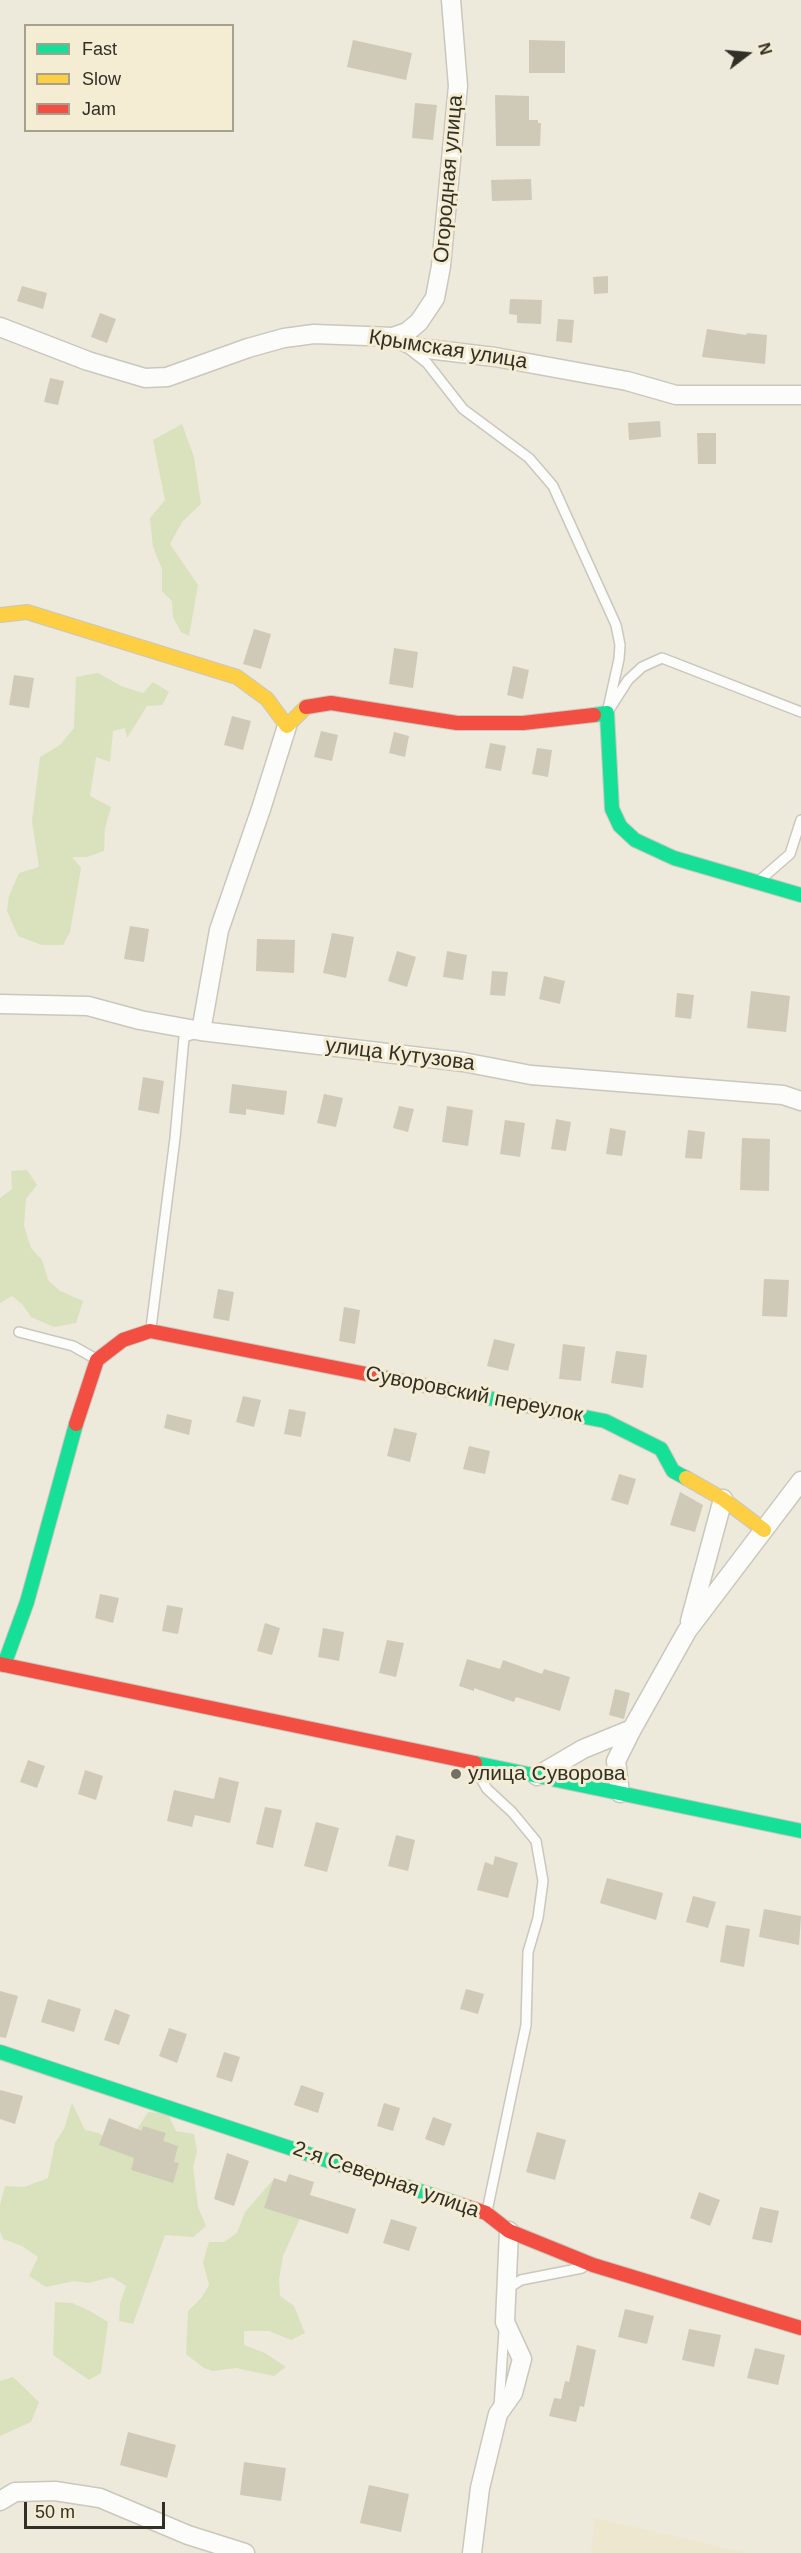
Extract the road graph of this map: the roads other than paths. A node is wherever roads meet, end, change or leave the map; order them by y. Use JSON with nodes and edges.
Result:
{"nodes":[{"id":1,"x":451,"y":0,"type":"edge"},
{"id":2,"x":0,"y":327,"type":"edge"},
{"id":3,"x":393,"y":337,"type":"junction"},
{"id":4,"x":801,"y":395,"type":"edge"},
{"id":5,"x":0,"y":615,"type":"edge"},
{"id":6,"x":801,"y":712,"type":"edge"},
{"id":7,"x":607,"y":713,"type":"junction"},
{"id":8,"x":287,"y":726,"type":"junction"},
{"id":9,"x":801,"y":820,"type":"edge"},
{"id":10,"x":759,"y":881,"type":"junction"},
{"id":11,"x":801,"y":895,"type":"edge"},
{"id":12,"x":0,"y":1004,"type":"edge"},
{"id":13,"x":201,"y":1031,"type":"junction"},
{"id":14,"x":801,"y":1101,"type":"edge"},
{"id":15,"x":150,"y":1331,"type":"junction"},
{"id":16,"x":19,"y":1332,"type":"dead end"},
{"id":17,"x":97,"y":1360,"type":"junction"},
{"id":18,"x":801,"y":1481,"type":"edge"},
{"id":19,"x":723,"y":1499,"type":"junction"},
{"id":20,"x":764,"y":1530,"type":"junction"},
{"id":21,"x":687,"y":1631,"type":"junction"},
{"id":22,"x":2,"y":1665,"type":"edge"},
{"id":23,"x":632,"y":1729,"type":"junction"},
{"id":24,"x":472,"y":1763,"type":"junction"},
{"id":25,"x":537,"y":1776,"type":"junction"},
{"id":26,"x":620,"y":1793,"type":"junction"},
{"id":27,"x":801,"y":1831,"type":"edge"},
{"id":28,"x":0,"y":2052,"type":"edge"},
{"id":29,"x":486,"y":2213,"type":"junction"},
{"id":30,"x":508,"y":2231,"type":"junction"},
{"id":31,"x":593,"y":2265,"type":"junction"},
{"id":32,"x":505,"y":2291,"type":"junction"},
{"id":33,"x":801,"y":2328,"type":"edge"},
{"id":34,"x":7,"y":2496,"type":"edge"},
{"id":35,"x":245,"y":2553,"type":"edge"},
{"id":36,"x":472,"y":2553,"type":"edge"}],
"edges":[{"from":1,"to":3,"type":"street","name":"Огородная улица"},
{"from":2,"to":3,"type":"street","name":"Крымская улица"},
{"from":3,"to":4,"type":"street","name":"Крымская улица"},
{"from":3,"to":7,"type":"lane"},
{"from":5,"to":8,"type":"street"},
{"from":6,"to":7,"type":"lane"},
{"from":7,"to":8,"type":"street"},
{"from":7,"to":10,"type":"street"},
{"from":8,"to":13,"type":"street"},
{"from":9,"to":10,"type":"lane"},
{"from":10,"to":11,"type":"street"},
{"from":12,"to":13,"type":"street","name":"улица Кутузова"},
{"from":13,"to":14,"type":"street","name":"улица Кутузова"},
{"from":13,"to":15,"type":"lane"},
{"from":15,"to":17,"type":"street"},
{"from":15,"to":19,"type":"street","name":"Суворовский переулок"},
{"from":16,"to":17,"type":"lane"},
{"from":17,"to":22,"type":"street"},
{"from":18,"to":20,"type":"street"},
{"from":19,"to":20,"type":"street","name":"Суворовский переулок"},
{"from":19,"to":21,"type":"street"},
{"from":20,"to":21,"type":"street"},
{"from":21,"to":23,"type":"street"},
{"from":22,"to":24,"type":"street"},
{"from":23,"to":25,"type":"street"},
{"from":23,"to":26,"type":"street"},
{"from":24,"to":25,"type":"street"},
{"from":24,"to":29,"type":"lane"},
{"from":25,"to":26,"type":"street"},
{"from":26,"to":27,"type":"street"},
{"from":28,"to":29,"type":"street","name":"2-я Северная улица"},
{"from":29,"to":30,"type":"street","name":"2-я Северная улица"},
{"from":30,"to":31,"type":"street","name":"2-я Северная улица"},
{"from":30,"to":32,"type":"street"},
{"from":31,"to":32,"type":"lane"},
{"from":31,"to":33,"type":"street","name":"2-я Северная улица"},
{"from":32,"to":36,"type":"street"},
{"from":34,"to":35,"type":"street"}]}
